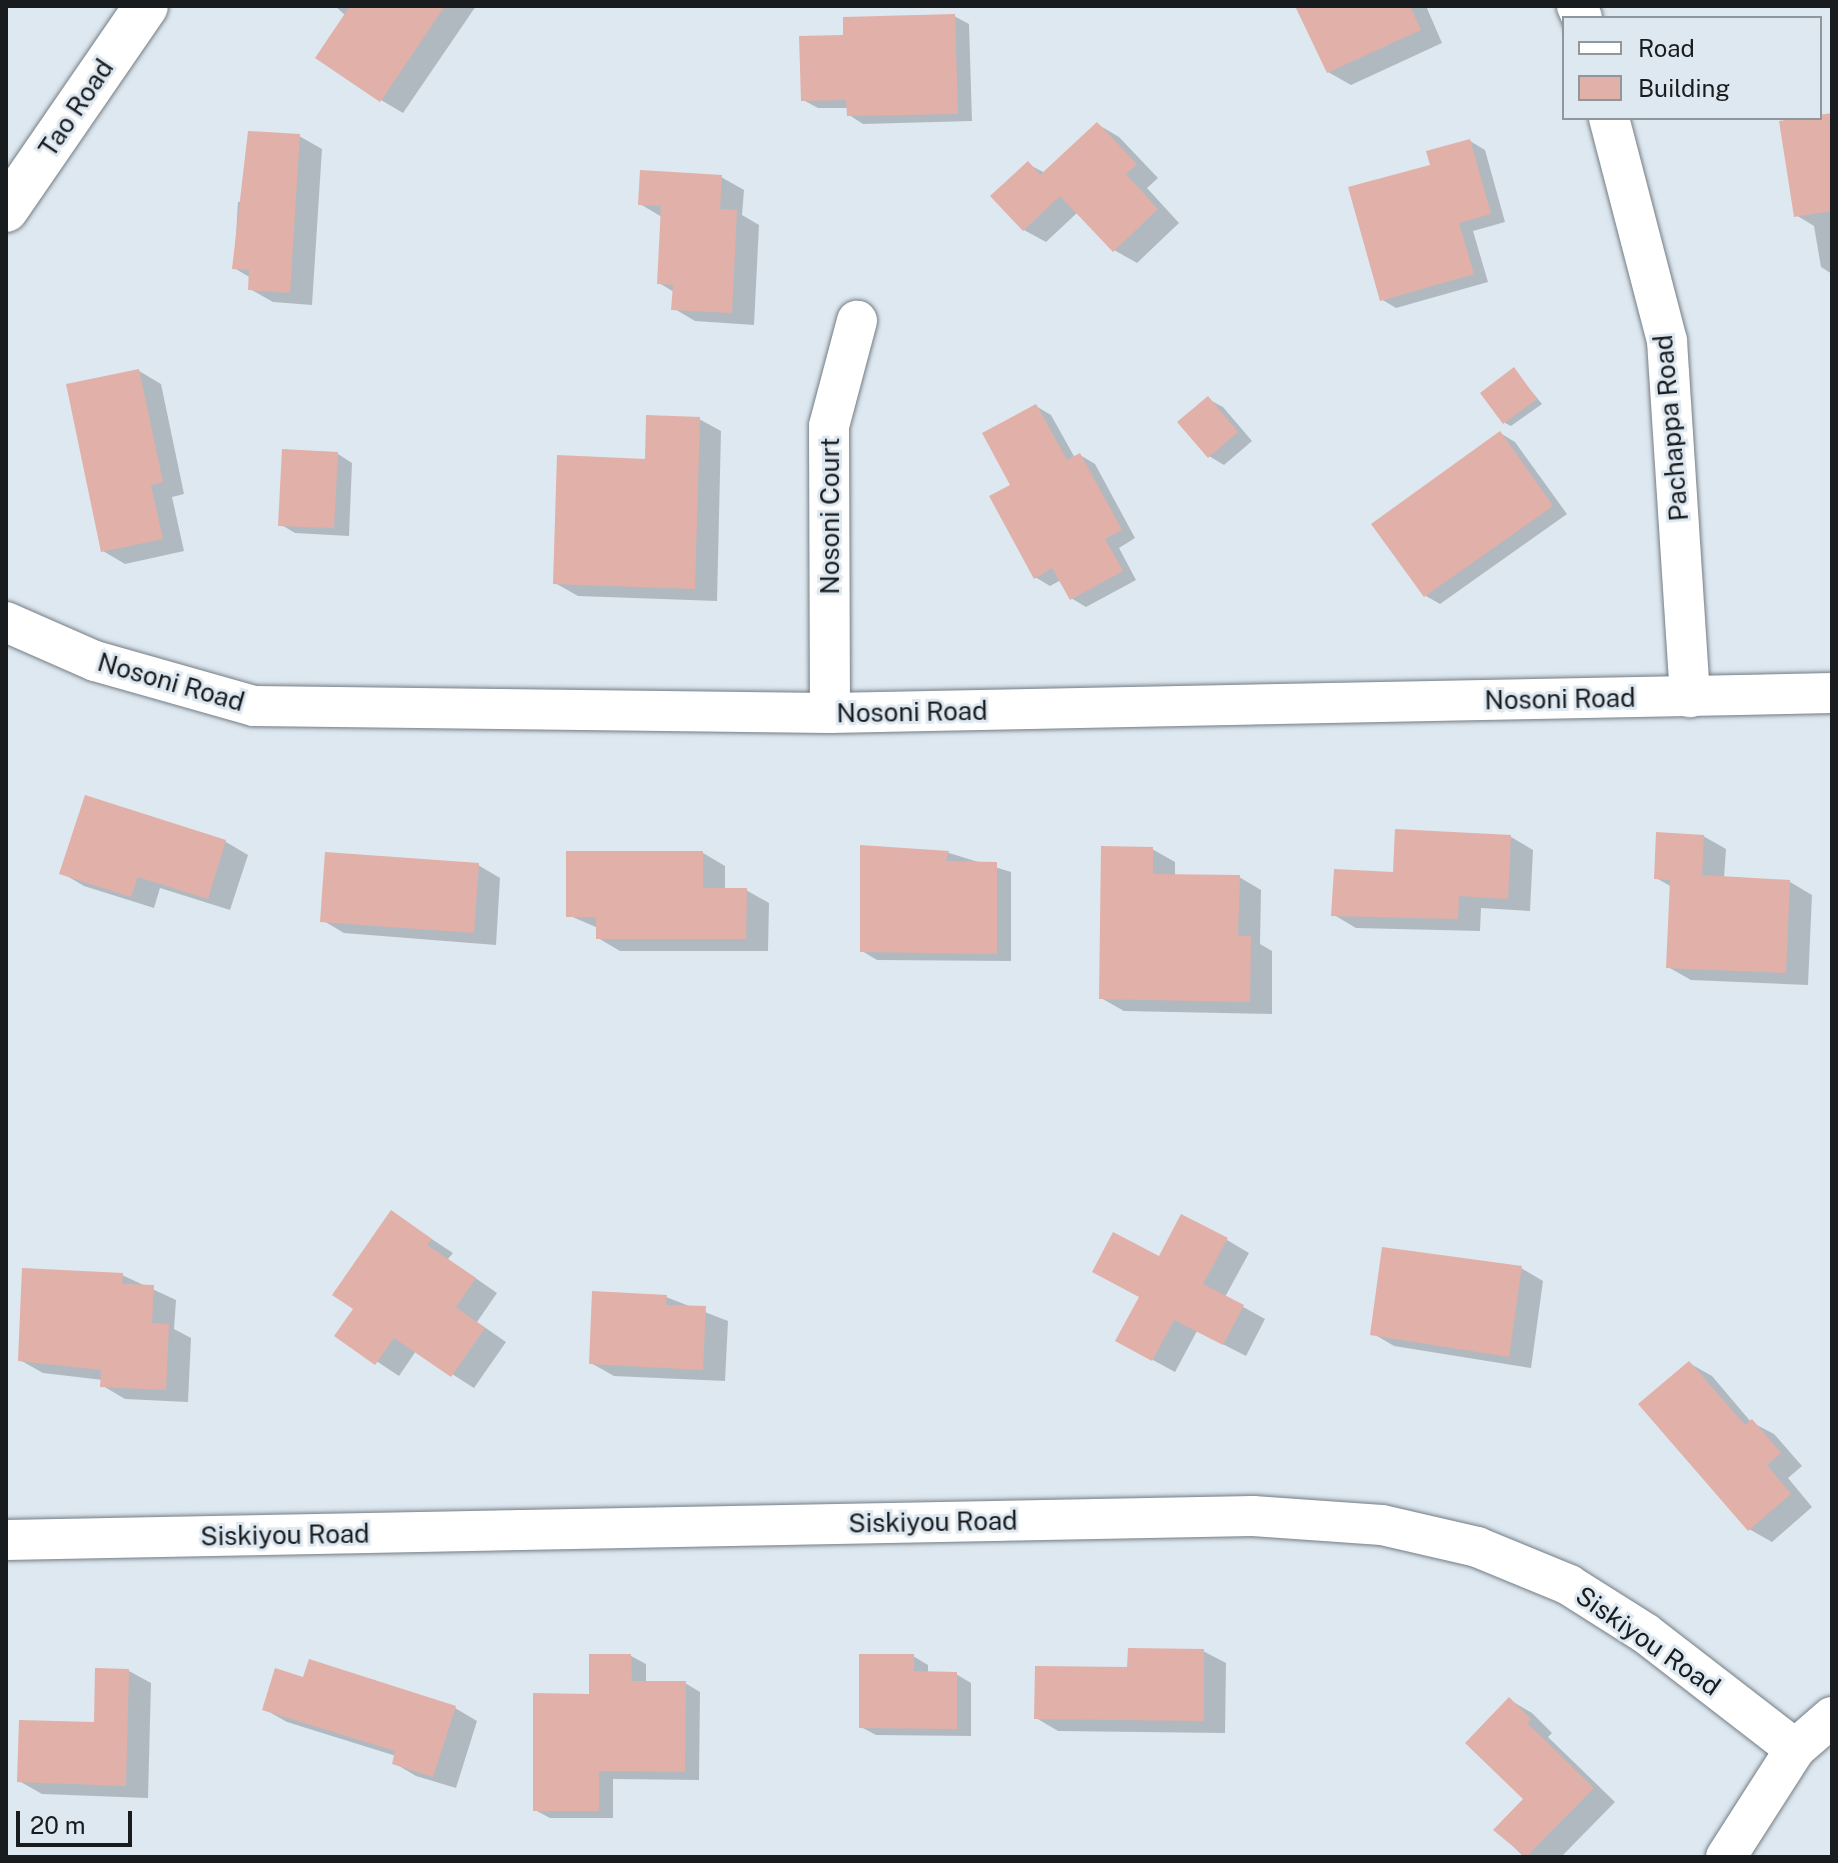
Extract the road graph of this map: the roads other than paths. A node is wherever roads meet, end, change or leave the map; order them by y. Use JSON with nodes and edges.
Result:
{"nodes":[{"id":1,"x":146,"y":6,"type":"edge"},
{"id":2,"x":1610,"y":120,"type":"edge"},
{"id":3,"x":6,"y":210,"type":"edge"},
{"id":4,"x":857,"y":321,"type":"dead end"},
{"id":5,"x":6,"y":622,"type":"edge"},
{"id":6,"x":1832,"y":693,"type":"edge"},
{"id":7,"x":1690,"y":697,"type":"junction"},
{"id":8,"x":830,"y":713,"type":"junction"},
{"id":9,"x":6,"y":1540,"type":"edge"},
{"id":10,"x":1832,"y":1717,"type":"edge"},
{"id":11,"x":1795,"y":1749,"type":"junction"},
{"id":12,"x":1726,"y":1857,"type":"edge"}],
"edges":[{"from":1,"to":3,"type":"street","name":"Tao Road"},
{"from":2,"to":7,"type":"street","name":"Pachappa Road"},
{"from":4,"to":8,"type":"street","name":"Nosoni Court"},
{"from":5,"to":8,"type":"street","name":"Nosoni Road"},
{"from":6,"to":7,"type":"street","name":"Nosoni Road"},
{"from":7,"to":8,"type":"street","name":"Nosoni Road"},
{"from":9,"to":11,"type":"street","name":"Siskiyou Road"},
{"from":10,"to":11,"type":"street"},
{"from":11,"to":12,"type":"street"}]}
